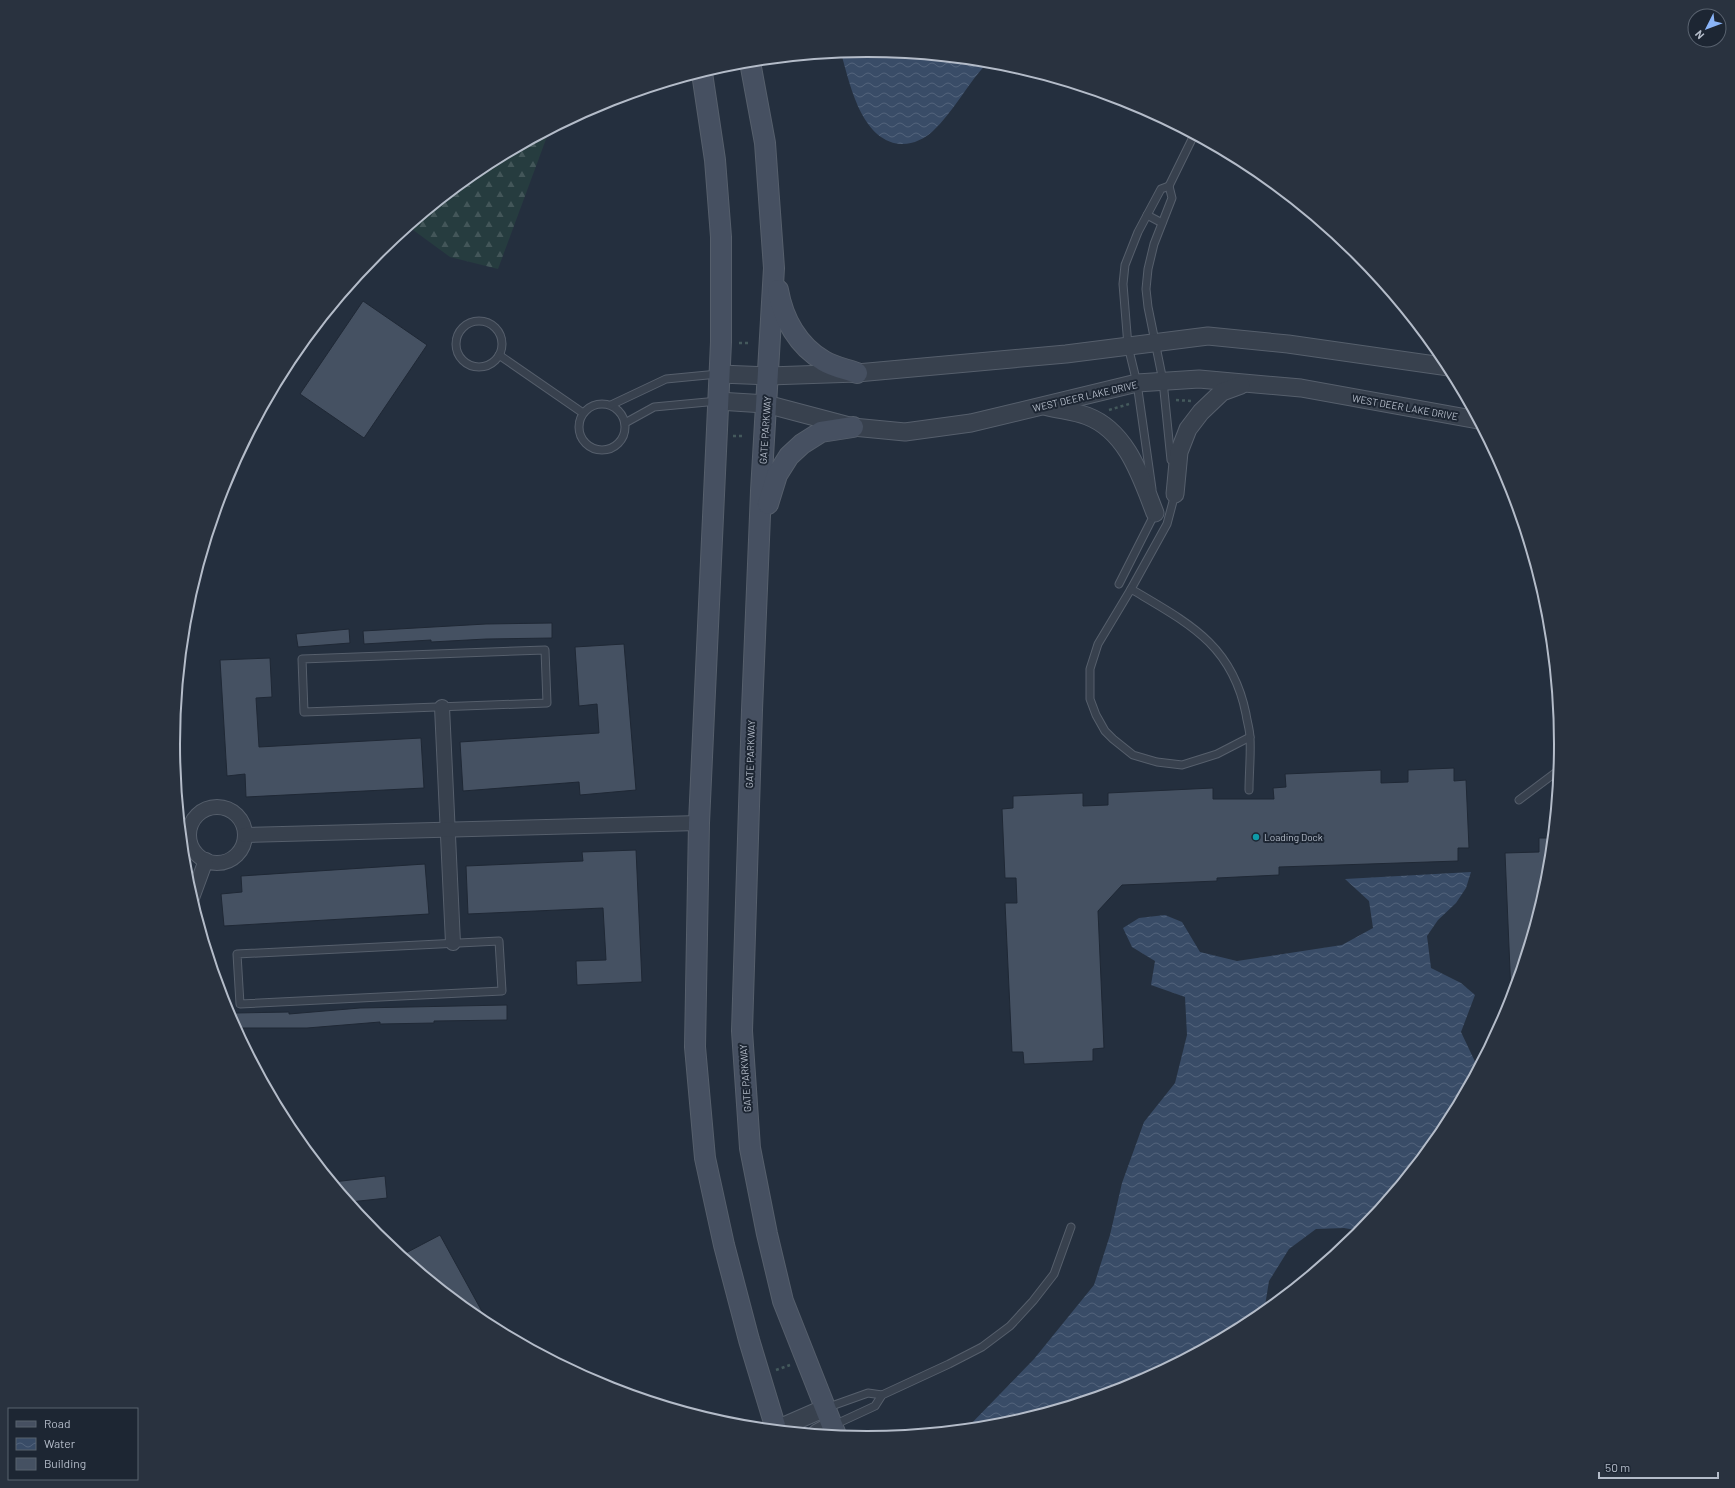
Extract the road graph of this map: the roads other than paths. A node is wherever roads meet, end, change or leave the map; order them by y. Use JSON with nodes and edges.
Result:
{"nodes":[{"id":1,"x":751,"y":67,"type":"edge"},
{"id":2,"x":703,"y":77,"type":"edge"},
{"id":3,"x":1192,"y":139,"type":"edge"},
{"id":4,"x":1169,"y":186,"type":"junction"},
{"id":5,"x":1147,"y":215,"type":"junction"},
{"id":6,"x":1162,"y":223,"type":"junction"},
{"id":7,"x":774,"y":268,"type":"junction"},
{"id":8,"x":1155,"y":343,"type":"junction"},
{"id":9,"x":1128,"y":346,"type":"junction"},
{"id":10,"x":499,"y":355,"type":"junction"},
{"id":11,"x":1441,"y":366,"type":"edge"},
{"id":12,"x":857,"y":373,"type":"junction"},
{"id":13,"x":720,"y":374,"type":"junction"},
{"id":14,"x":769,"y":376,"type":"junction"},
{"id":15,"x":1163,"y":381,"type":"junction"},
{"id":16,"x":1137,"y":383,"type":"junction"},
{"id":17,"x":1246,"y":384,"type":"junction"},
{"id":18,"x":718,"y":401,"type":"junction"},
{"id":19,"x":766,"y":404,"type":"junction"},
{"id":20,"x":610,"y":405,"type":"junction"},
{"id":21,"x":1043,"y":406,"type":"junction"},
{"id":22,"x":583,"y":413,"type":"junction"},
{"id":23,"x":1472,"y":419,"type":"edge"},
{"id":24,"x":625,"y":423,"type":"junction"},
{"id":25,"x":853,"y":427,"type":"junction"},
{"id":26,"x":1175,"y":494,"type":"junction"},
{"id":27,"x":1156,"y":513,"type":"junction"},
{"id":28,"x":760,"y":530,"type":"junction"},
{"id":29,"x":1119,"y":584,"type":"dead end"},
{"id":30,"x":1131,"y":589,"type":"junction"},
{"id":31,"x":442,"y":707,"type":"junction"},
{"id":32,"x":1250,"y":737,"type":"junction"},
{"id":33,"x":1553,"y":774,"type":"edge"},
{"id":34,"x":1249,"y":790,"type":"dead end"},
{"id":35,"x":1519,"y":800,"type":"dead end"},
{"id":36,"x":699,"y":823,"type":"junction"},
{"id":37,"x":448,"y":829,"type":"junction"},
{"id":38,"x":245,"y":834,"type":"junction"},
{"id":39,"x":206,"y":860,"type":"junction"},
{"id":40,"x":196,"y":887,"type":"edge"},
{"id":41,"x":453,"y":943,"type":"junction"},
{"id":42,"x":1071,"y":1227,"type":"dead end"},
{"id":43,"x":882,"y":1395,"type":"junction"},
{"id":44,"x":776,"y":1425,"type":"edge"},
{"id":45,"x":827,"y":1425,"type":"edge"},
{"id":46,"x":799,"y":1427,"type":"edge"}],
"edges":[{"from":1,"to":7,"type":"main road","name":"GATE PARKWAY"},
{"from":2,"to":13,"type":"main road"},
{"from":3,"to":4,"type":"lane"},
{"from":4,"to":5,"type":"lane"},
{"from":4,"to":6,"type":"lane"},
{"from":5,"to":6,"type":"lane"},
{"from":5,"to":9,"type":"lane"},
{"from":6,"to":8,"type":"lane"},
{"from":7,"to":12,"type":"main road"},
{"from":7,"to":14,"type":"main road","name":"GATE PARKWAY"},
{"from":8,"to":9,"type":"street"},
{"from":8,"to":11,"type":"street"},
{"from":8,"to":15,"type":"lane"},
{"from":9,"to":12,"type":"street"},
{"from":9,"to":16,"type":"lane"},
{"from":10,"to":10,"type":"lane"},
{"from":10,"to":22,"type":"lane"},
{"from":12,"to":14,"type":"street"},
{"from":13,"to":14,"type":"street"},
{"from":13,"to":18,"type":"main road"},
{"from":13,"to":20,"type":"lane"},
{"from":14,"to":19,"type":"main road","name":"GATE PARKWAY"},
{"from":15,"to":16,"type":"street","name":"WEST DEER LAKE DRIVE"},
{"from":15,"to":17,"type":"street","name":"WEST DEER LAKE DRIVE"},
{"from":15,"to":26,"type":"lane"},
{"from":16,"to":21,"type":"street","name":"WEST DEER LAKE DRIVE"},
{"from":16,"to":27,"type":"lane"},
{"from":17,"to":23,"type":"street","name":"WEST DEER LAKE DRIVE"},
{"from":17,"to":26,"type":"street"},
{"from":18,"to":19,"type":"street","name":"WEST DEER LAKE DRIVE"},
{"from":18,"to":24,"type":"lane"},
{"from":18,"to":36,"type":"main road"},
{"from":19,"to":25,"type":"street","name":"WEST DEER LAKE DRIVE"},
{"from":19,"to":28,"type":"main road","name":"GATE PARKWAY"},
{"from":20,"to":22,"type":"lane"},
{"from":20,"to":24,"type":"lane"},
{"from":21,"to":25,"type":"street","name":"WEST DEER LAKE DRIVE"},
{"from":21,"to":27,"type":"street"},
{"from":22,"to":24,"type":"lane"},
{"from":25,"to":28,"type":"main road"},
{"from":26,"to":30,"type":"lane"},
{"from":27,"to":29,"type":"lane"},
{"from":28,"to":45,"type":"main road","name":"GATE PARKWAY"},
{"from":30,"to":32,"type":"lane"},
{"from":30,"to":32,"type":"lane"},
{"from":31,"to":31,"type":"lane"},
{"from":31,"to":37,"type":"street"},
{"from":32,"to":34,"type":"lane"},
{"from":33,"to":35,"type":"lane"},
{"from":36,"to":37,"type":"street"},
{"from":36,"to":44,"type":"main road"},
{"from":37,"to":38,"type":"street"},
{"from":37,"to":41,"type":"street"},
{"from":38,"to":39,"type":"street"},
{"from":38,"to":39,"type":"street"},
{"from":39,"to":40,"type":"street"},
{"from":41,"to":41,"type":"lane"},
{"from":42,"to":43,"type":"lane"},
{"from":43,"to":45,"type":"lane"},
{"from":43,"to":45,"type":"lane"},
{"from":45,"to":46,"type":"street"}]}
